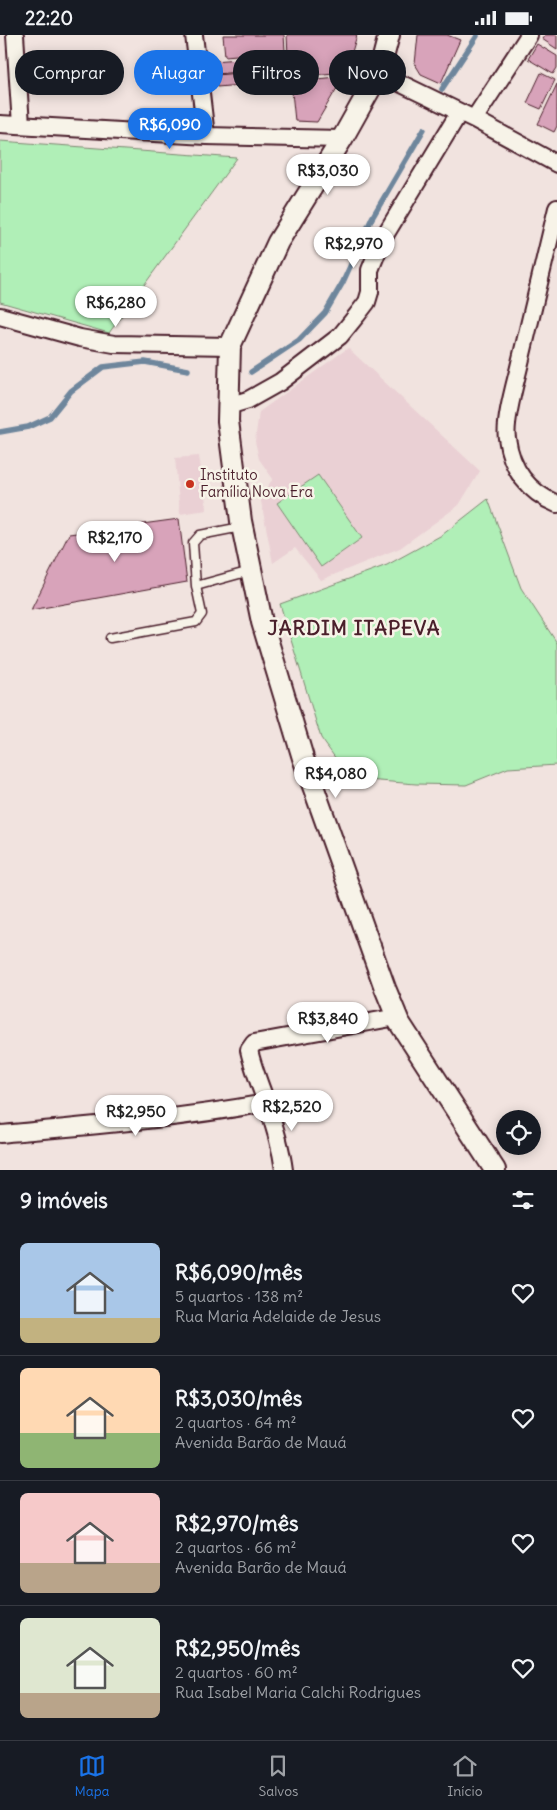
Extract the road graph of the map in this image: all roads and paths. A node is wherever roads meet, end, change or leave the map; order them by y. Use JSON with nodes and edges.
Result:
{"nodes":[{"id":1,"x":15,"y":35,"type":"edge"},
{"id":2,"x":194,"y":35,"type":"edge"},
{"id":3,"x":389,"y":35,"type":"edge"},
{"id":4,"x":529,"y":35,"type":"edge"},
{"id":5,"x":385,"y":50,"type":"edge"},
{"id":6,"x":406,"y":86,"type":"edge"},
{"id":7,"x":367,"y":95,"type":"edge"},
{"id":8,"x":459,"y":113,"type":"junction"},
{"id":9,"x":474,"y":119,"type":"junction"},
{"id":10,"x":0,"y":124,"type":"edge"},
{"id":11,"x":21,"y":125,"type":"junction"},
{"id":12,"x":206,"y":136,"type":"junction"},
{"id":13,"x":342,"y":139,"type":"junction"},
{"id":14,"x":557,"y":163,"type":"edge"},
{"id":15,"x":557,"y":208,"type":"edge"},
{"id":16,"x":0,"y":316,"type":"edge"},
{"id":17,"x":230,"y":346,"type":"junction"},
{"id":18,"x":228,"y":406,"type":"junction"},
{"id":19,"x":557,"y":504,"type":"edge"},
{"id":20,"x":243,"y":527,"type":"junction"},
{"id":21,"x":252,"y":571,"type":"junction"},
{"id":22,"x":196,"y":586,"type":"junction"},
{"id":23,"x":110,"y":639,"type":"dead end"},
{"id":24,"x":397,"y":1017,"type":"junction"},
{"id":25,"x":266,"y":1103,"type":"junction"},
{"id":26,"x":0,"y":1135,"type":"edge"},
{"id":27,"x":284,"y":1170,"type":"edge"},
{"id":28,"x":496,"y":1170,"type":"edge"}],
"edges":[{"from":1,"to":11,"type":"street"},
{"from":2,"to":12,"type":"street"},
{"from":3,"to":5,"type":"street"},
{"from":4,"to":9,"type":"street"},
{"from":6,"to":8,"type":"street"},
{"from":7,"to":13,"type":"street"},
{"from":8,"to":9,"type":"street"},
{"from":8,"to":18,"type":"street"},
{"from":9,"to":14,"type":"street"},
{"from":10,"to":11,"type":"street"},
{"from":11,"to":12,"type":"street"},
{"from":12,"to":13,"type":"street"},
{"from":13,"to":17,"type":"street"},
{"from":15,"to":19,"type":"street"},
{"from":16,"to":17,"type":"street"},
{"from":17,"to":18,"type":"street"},
{"from":18,"to":20,"type":"street"},
{"from":20,"to":21,"type":"street"},
{"from":20,"to":22,"type":"lane"},
{"from":21,"to":22,"type":"lane"},
{"from":21,"to":24,"type":"street"},
{"from":22,"to":23,"type":"lane"},
{"from":24,"to":25,"type":"street"},
{"from":24,"to":28,"type":"street"},
{"from":25,"to":26,"type":"street"},
{"from":25,"to":27,"type":"street"}]}
